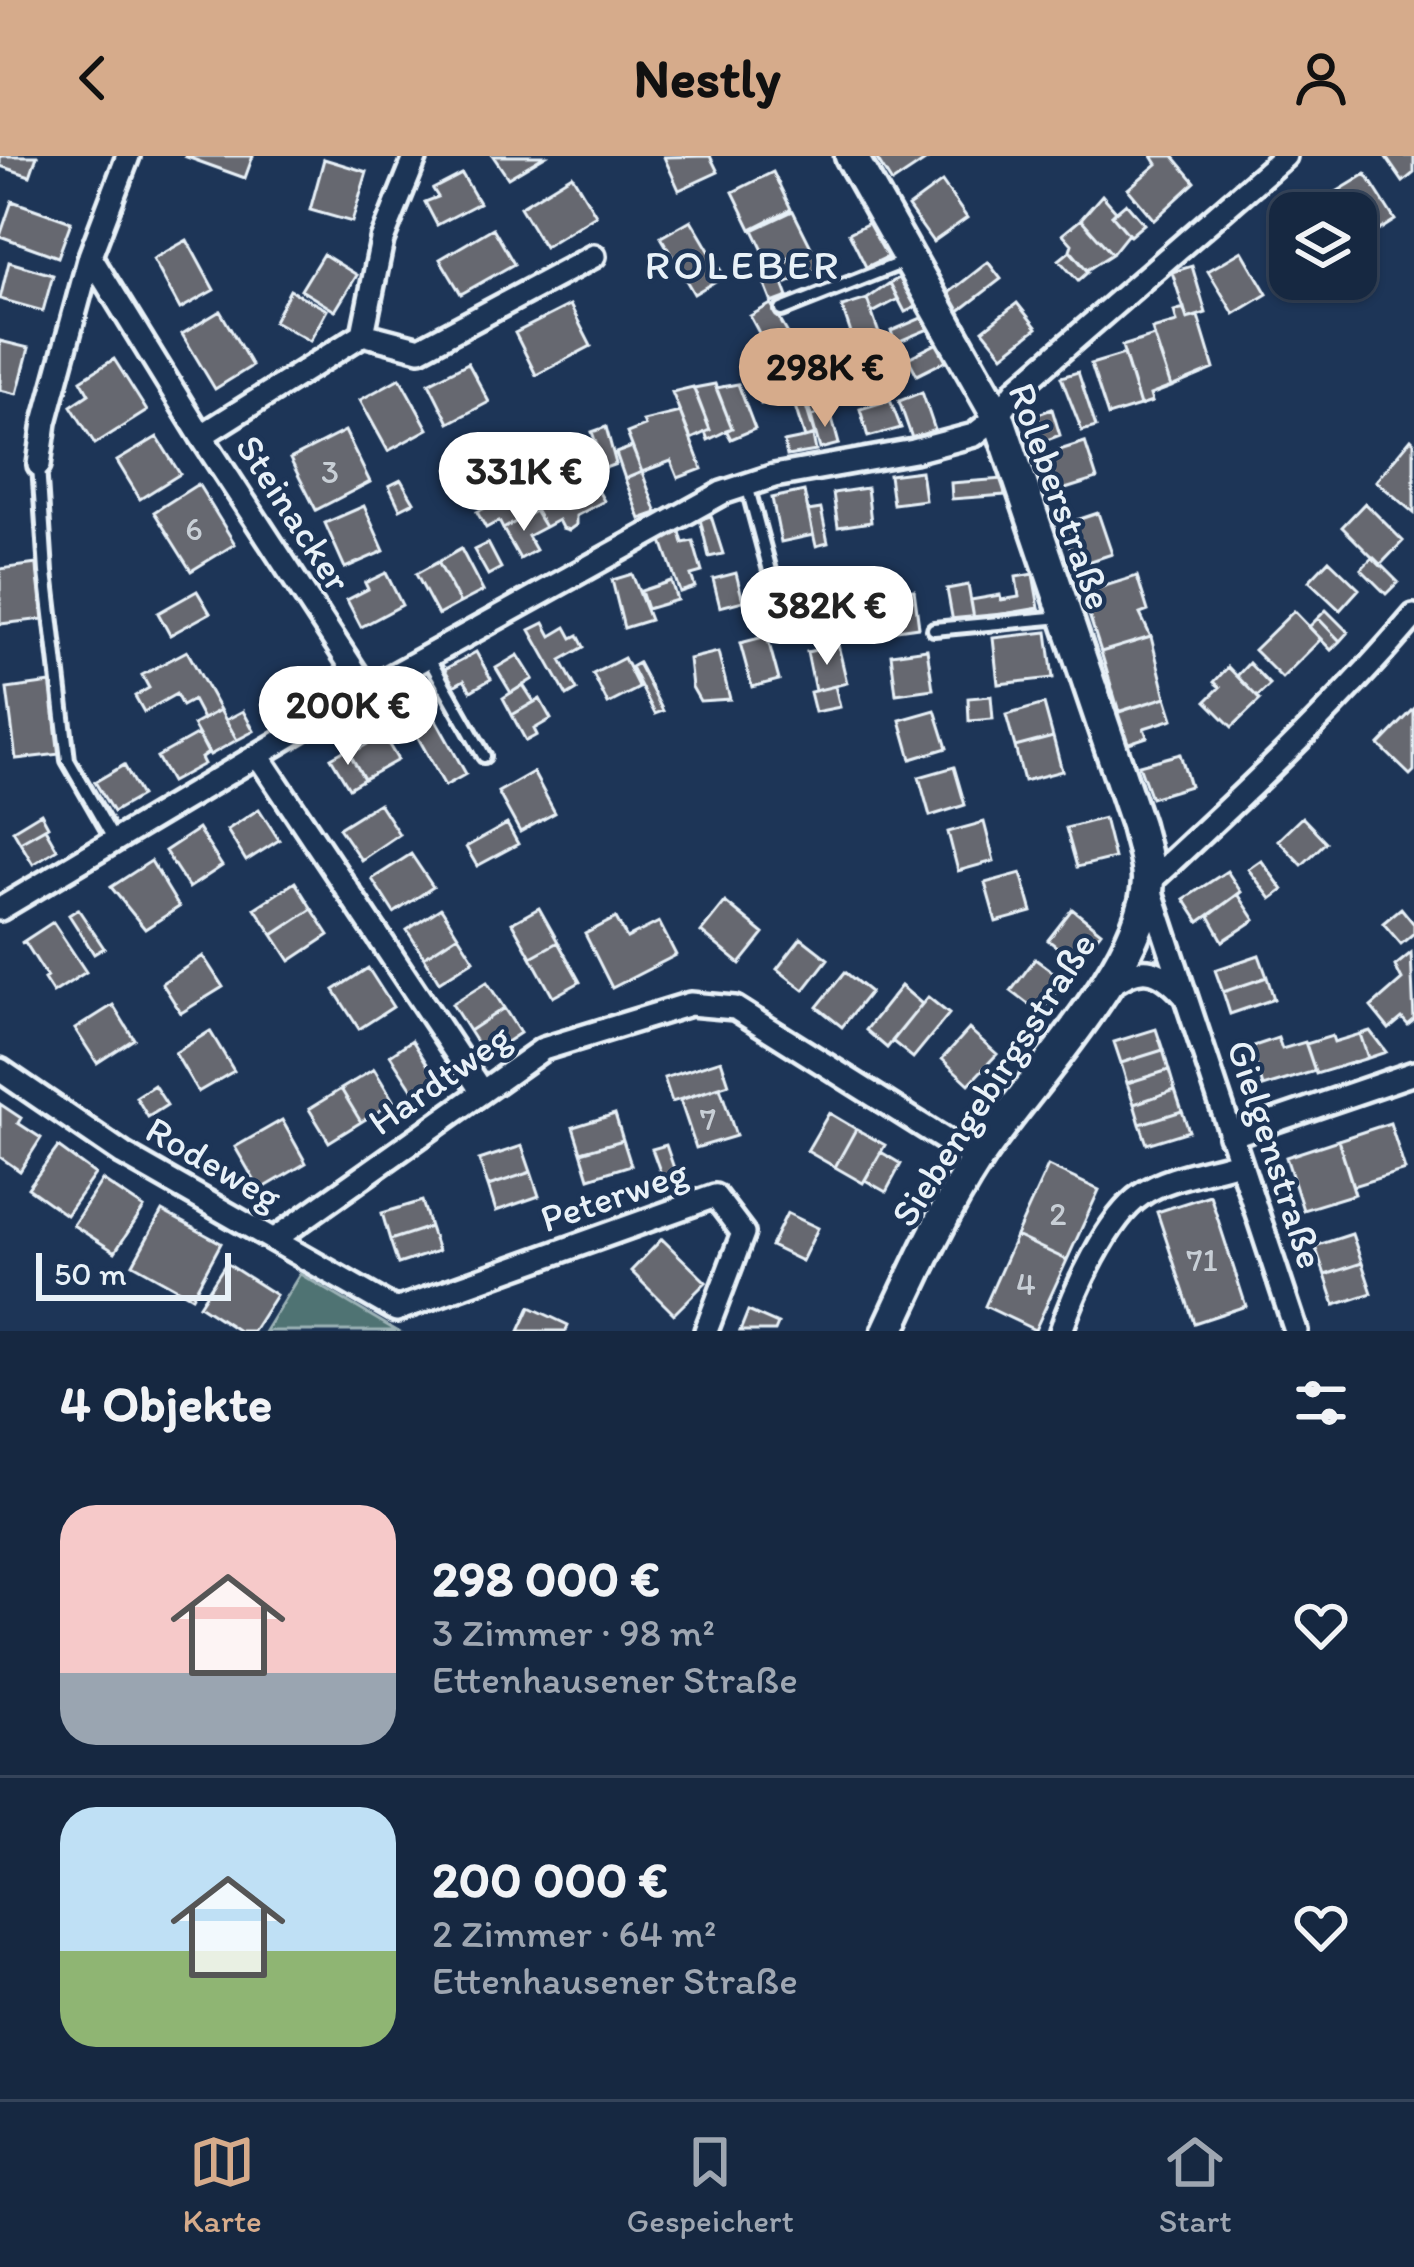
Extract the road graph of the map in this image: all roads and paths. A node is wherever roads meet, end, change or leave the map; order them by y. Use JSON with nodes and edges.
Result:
{"nodes":[{"id":1,"x":128,"y":156,"type":"edge"},
{"id":2,"x":416,"y":156,"type":"edge"},
{"id":3,"x":851,"y":156,"type":"edge"},
{"id":4,"x":1285,"y":156,"type":"edge"},
{"id":5,"x":90,"y":256,"type":"junction"},
{"id":6,"x":594,"y":256,"type":"dead end"},
{"id":7,"x":909,"y":260,"type":"junction"},
{"id":8,"x":782,"y":310,"type":"dead end"},
{"id":9,"x":363,"y":334,"type":"junction"},
{"id":10,"x":998,"y":416,"type":"junction"},
{"id":11,"x":201,"y":436,"type":"junction"},
{"id":12,"x":39,"y":465,"type":"joint"},
{"id":13,"x":747,"y":485,"type":"junction"},
{"id":14,"x":780,"y":608,"type":"dead end"},
{"id":15,"x":1414,"y":616,"type":"edge"},
{"id":16,"x":1063,"y":617,"type":"junction"},
{"id":17,"x":934,"y":629,"type":"dead end"},
{"id":18,"x":428,"y":657,"type":"junction"},
{"id":19,"x":367,"y":690,"type":"junction"},
{"id":20,"x":484,"y":756,"type":"dead end"},
{"id":21,"x":259,"y":757,"type":"junction"},
{"id":22,"x":116,"y":842,"type":"junction"},
{"id":23,"x":1148,"y":883,"type":"junction"},
{"id":24,"x":0,"y":909,"type":"edge"},
{"id":25,"x":1103,"y":990,"type":"junction"},
{"id":26,"x":1187,"y":998,"type":"junction"},
{"id":27,"x":0,"y":1070,"type":"edge"},
{"id":28,"x":1414,"y":1073,"type":"edge"},
{"id":29,"x":482,"y":1092,"type":"junction"},
{"id":30,"x":1230,"y":1136,"type":"junction"},
{"id":31,"x":976,"y":1160,"type":"junction"},
{"id":32,"x":1238,"y":1162,"type":"junction"},
{"id":33,"x":275,"y":1239,"type":"junction"},
{"id":34,"x":396,"y":1310,"type":"joint"},
{"id":35,"x":706,"y":1331,"type":"edge"},
{"id":36,"x":888,"y":1331,"type":"edge"},
{"id":37,"x":1061,"y":1331,"type":"edge"},
{"id":38,"x":1296,"y":1331,"type":"edge"}],
"edges":[{"from":1,"to":5,"type":"street"},
{"from":2,"to":9,"type":"street"},
{"from":3,"to":7,"type":"main road","name":"Roleberstraße"},
{"from":4,"to":10,"type":"street"},
{"from":5,"to":11,"type":"street","name":"Steinacker"},
{"from":5,"to":12,"type":"street"},
{"from":6,"to":9,"type":"street"},
{"from":7,"to":8,"type":"lane"},
{"from":7,"to":10,"type":"main road","name":"Roleberstraße"},
{"from":9,"to":11,"type":"street","name":"Steinacker"},
{"from":10,"to":13,"type":"street"},
{"from":10,"to":16,"type":"main road","name":"Roleberstraße"},
{"from":11,"to":19,"type":"street","name":"Steinacker"},
{"from":12,"to":22,"type":"lane"},
{"from":13,"to":14,"type":"lane"},
{"from":13,"to":18,"type":"street"},
{"from":15,"to":23,"type":"street","name":"Siebengebirgsstraße"},
{"from":16,"to":17,"type":"lane"},
{"from":16,"to":23,"type":"main road","name":"Roleberstraße"},
{"from":18,"to":19,"type":"street"},
{"from":18,"to":20,"type":"lane"},
{"from":19,"to":21,"type":"street"},
{"from":21,"to":22,"type":"street"},
{"from":21,"to":29,"type":"street"},
{"from":22,"to":24,"type":"street"},
{"from":23,"to":25,"type":"main road","name":"Siebengebirgsstraße"},
{"from":23,"to":26,"type":"street","name":"Gielgenstraße"},
{"from":25,"to":26,"type":"street","name":"Gielgenstraße"},
{"from":25,"to":31,"type":"main road","name":"Siebengebirgsstraße"},
{"from":26,"to":30,"type":"street","name":"Gielgenstraße"},
{"from":27,"to":33,"type":"street","name":"Rodeweg"},
{"from":28,"to":30,"type":"street"},
{"from":29,"to":31,"type":"street","name":"Hardtweg"},
{"from":29,"to":33,"type":"street","name":"Hardtweg"},
{"from":30,"to":32,"type":"street","name":"Gielgenstraße"},
{"from":31,"to":36,"type":"main road","name":"Siebengebirgsstraße"},
{"from":32,"to":37,"type":"street"},
{"from":32,"to":38,"type":"street","name":"Gielgenstraße"},
{"from":33,"to":34,"type":"street","name":"Rodeweg"},
{"from":34,"to":35,"type":"street","name":"Peterweg"}]}
